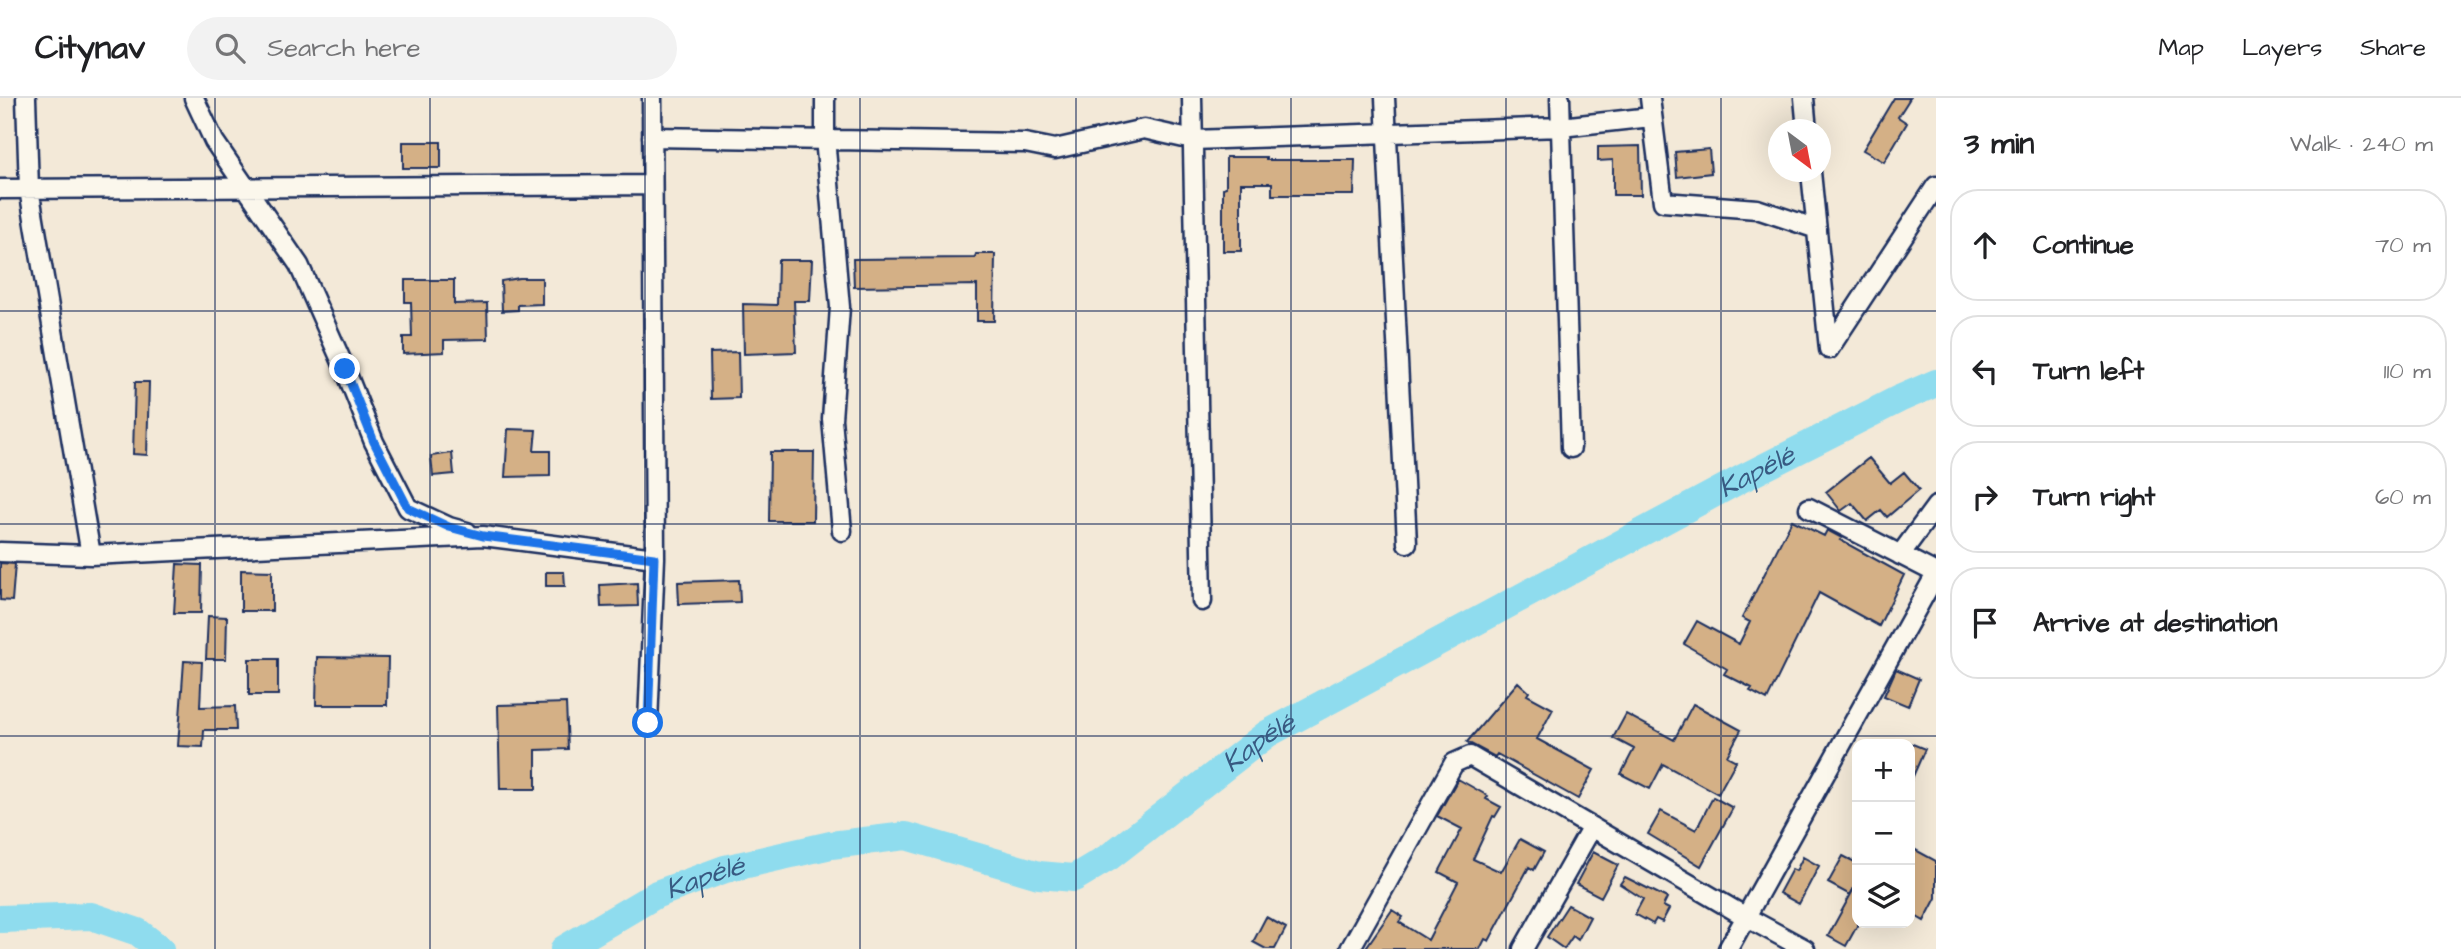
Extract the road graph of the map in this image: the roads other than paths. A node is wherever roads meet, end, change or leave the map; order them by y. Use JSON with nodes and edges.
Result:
{"nodes":[{"id":1,"x":26,"y":98,"type":"edge"},
{"id":2,"x":194,"y":98,"type":"edge"},
{"id":3,"x":652,"y":98,"type":"edge"},
{"id":4,"x":825,"y":98,"type":"edge"},
{"id":5,"x":1192,"y":98,"type":"edge"},
{"id":6,"x":1385,"y":98,"type":"edge"},
{"id":7,"x":1560,"y":98,"type":"edge"},
{"id":8,"x":1650,"y":98,"type":"edge"},
{"id":9,"x":1804,"y":98,"type":"edge"},
{"id":10,"x":1651,"y":117,"type":"junction"},
{"id":11,"x":1806,"y":119,"type":"edge"},
{"id":12,"x":1561,"y":127,"type":"junction"},
{"id":13,"x":1386,"y":133,"type":"junction"},
{"id":14,"x":652,"y":137,"type":"junction"},
{"id":15,"x":825,"y":138,"type":"junction"},
{"id":16,"x":1193,"y":140,"type":"junction"},
{"id":17,"x":1812,"y":182,"type":"edge"},
{"id":18,"x":652,"y":185,"type":"junction"},
{"id":19,"x":1936,"y":186,"type":"edge"},
{"id":20,"x":248,"y":188,"type":"junction"},
{"id":21,"x":0,"y":189,"type":"edge"},
{"id":22,"x":29,"y":189,"type":"junction"},
{"id":23,"x":1817,"y":229,"type":"junction"},
{"id":24,"x":1571,"y":448,"type":"dead end"},
{"id":25,"x":1936,"y":506,"type":"edge"},
{"id":26,"x":1809,"y":508,"type":"dead end"},
{"id":27,"x":842,"y":531,"type":"dead end"},
{"id":28,"x":483,"y":536,"type":"junction"},
{"id":29,"x":1407,"y":542,"type":"dead end"},
{"id":30,"x":0,"y":552,"type":"edge"},
{"id":31,"x":91,"y":555,"type":"junction"},
{"id":32,"x":1900,"y":555,"type":"junction"},
{"id":33,"x":654,"y":558,"type":"junction"},
{"id":34,"x":1936,"y":573,"type":"edge"},
{"id":35,"x":1202,"y":601,"type":"dead end"},
{"id":36,"x":648,"y":723,"type":"dead end"},
{"id":37,"x":1592,"y":827,"type":"junction"},
{"id":38,"x":1746,"y":917,"type":"junction"},
{"id":39,"x":1350,"y":949,"type":"edge"},
{"id":40,"x":1523,"y":949,"type":"edge"},
{"id":41,"x":1728,"y":949,"type":"edge"},
{"id":42,"x":1805,"y":949,"type":"edge"}],
"edges":[{"from":1,"to":22,"type":"street"},
{"from":2,"to":20,"type":"street"},
{"from":3,"to":14,"type":"street"},
{"from":4,"to":15,"type":"street"},
{"from":5,"to":16,"type":"street"},
{"from":6,"to":13,"type":"street"},
{"from":7,"to":12,"type":"street"},
{"from":8,"to":10,"type":"street"},
{"from":9,"to":11,"type":"street"},
{"from":10,"to":12,"type":"street"},
{"from":10,"to":23,"type":"street"},
{"from":12,"to":13,"type":"street"},
{"from":12,"to":24,"type":"street"},
{"from":13,"to":16,"type":"street"},
{"from":13,"to":29,"type":"street"},
{"from":14,"to":15,"type":"street"},
{"from":14,"to":18,"type":"street"},
{"from":15,"to":16,"type":"street"},
{"from":15,"to":27,"type":"street"},
{"from":16,"to":35,"type":"street"},
{"from":17,"to":23,"type":"street"},
{"from":18,"to":20,"type":"street"},
{"from":18,"to":33,"type":"street"},
{"from":19,"to":23,"type":"street"},
{"from":20,"to":22,"type":"street"},
{"from":20,"to":28,"type":"street"},
{"from":21,"to":22,"type":"street"},
{"from":22,"to":31,"type":"street"},
{"from":25,"to":32,"type":"street"},
{"from":26,"to":32,"type":"street"},
{"from":28,"to":31,"type":"street"},
{"from":28,"to":33,"type":"street"},
{"from":30,"to":31,"type":"street"},
{"from":32,"to":34,"type":"street"},
{"from":33,"to":36,"type":"street"},
{"from":34,"to":38,"type":"street"},
{"from":37,"to":38,"type":"street"},
{"from":37,"to":39,"type":"street"},
{"from":37,"to":40,"type":"street"},
{"from":38,"to":41,"type":"street"},
{"from":38,"to":42,"type":"street"}]}
